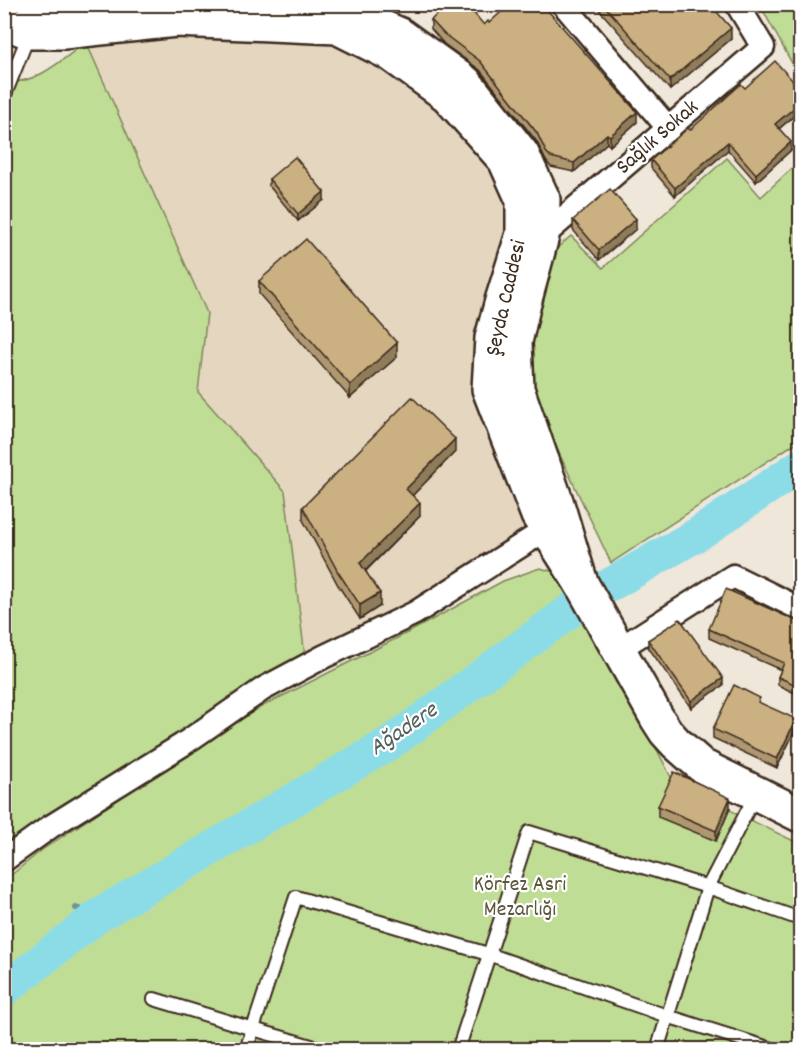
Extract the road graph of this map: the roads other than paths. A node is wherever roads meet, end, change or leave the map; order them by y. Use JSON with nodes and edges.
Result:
{"nodes":[{"id":1,"x":95,"y":4,"type":"edge"},
{"id":2,"x":290,"y":4,"type":"edge"},
{"id":3,"x":378,"y":4,"type":"edge"},
{"id":4,"x":563,"y":4,"type":"edge"},
{"id":5,"x":737,"y":4,"type":"edge"},
{"id":6,"x":214,"y":13,"type":"edge"},
{"id":7,"x":23,"y":20,"type":"edge"},
{"id":8,"x":394,"y":44,"type":"junction"},
{"id":9,"x":4,"y":97,"type":"edge"},
{"id":10,"x":669,"y":129,"type":"junction"},
{"id":11,"x":542,"y":236,"type":"junction"},
{"id":12,"x":515,"y":260,"type":"junction"},
{"id":13,"x":552,"y":516,"type":"junction"},
{"id":14,"x":801,"y":609,"type":"edge"},
{"id":15,"x":619,"y":649,"type":"junction"},
{"id":16,"x":756,"y":793,"type":"junction"},
{"id":17,"x":801,"y":815,"type":"edge"},
{"id":18,"x":4,"y":860,"type":"edge"},
{"id":19,"x":708,"y":887,"type":"junction"},
{"id":20,"x":801,"y":919,"type":"edge"},
{"id":21,"x":488,"y":954,"type":"junction"},
{"id":22,"x":154,"y":999,"type":"dead end"},
{"id":23,"x":667,"y":1016,"type":"junction"},
{"id":24,"x":253,"y":1029,"type":"junction"},
{"id":25,"x":246,"y":1050,"type":"edge"},
{"id":26,"x":325,"y":1050,"type":"edge"},
{"id":27,"x":458,"y":1050,"type":"edge"},
{"id":28,"x":657,"y":1050,"type":"edge"},
{"id":29,"x":775,"y":1050,"type":"edge"}],
"edges":[{"from":1,"to":7,"type":"main road"},
{"from":2,"to":8,"type":"main road","name":"Şeyda Caddesi"},
{"from":3,"to":8,"type":"street"},
{"from":4,"to":10,"type":"street"},
{"from":5,"to":10,"type":"street","name":"Sağlık Sokak"},
{"from":6,"to":7,"type":"main road","name":"Şeyda Caddesi"},
{"from":6,"to":8,"type":"main road","name":"Şeyda Caddesi"},
{"from":7,"to":9,"type":"lane"},
{"from":8,"to":11,"type":"main road","name":"Şeyda Caddesi"},
{"from":8,"to":12,"type":"main road","name":"Şeyda Caddesi"},
{"from":10,"to":11,"type":"street","name":"Sağlık Sokak"},
{"from":11,"to":12,"type":"street","name":"Sağlık Sokak"},
{"from":11,"to":13,"type":"main road","name":"Şeyda Caddesi"},
{"from":12,"to":13,"type":"main road","name":"Şeyda Caddesi"},
{"from":13,"to":15,"type":"main road","name":"Şeyda Caddesi"},
{"from":13,"to":18,"type":"street"},
{"from":14,"to":15,"type":"street"},
{"from":15,"to":16,"type":"main road","name":"Şeyda Caddesi"},
{"from":16,"to":17,"type":"main road","name":"Şeyda Caddesi"},
{"from":16,"to":19,"type":"lane"},
{"from":19,"to":20,"type":"lane"},
{"from":19,"to":21,"type":"lane"},
{"from":19,"to":23,"type":"lane"},
{"from":21,"to":23,"type":"lane"},
{"from":21,"to":24,"type":"lane"},
{"from":21,"to":27,"type":"lane"},
{"from":22,"to":24,"type":"lane"},
{"from":23,"to":28,"type":"lane"},
{"from":23,"to":29,"type":"lane"},
{"from":24,"to":25,"type":"lane"},
{"from":24,"to":26,"type":"lane"}]}
